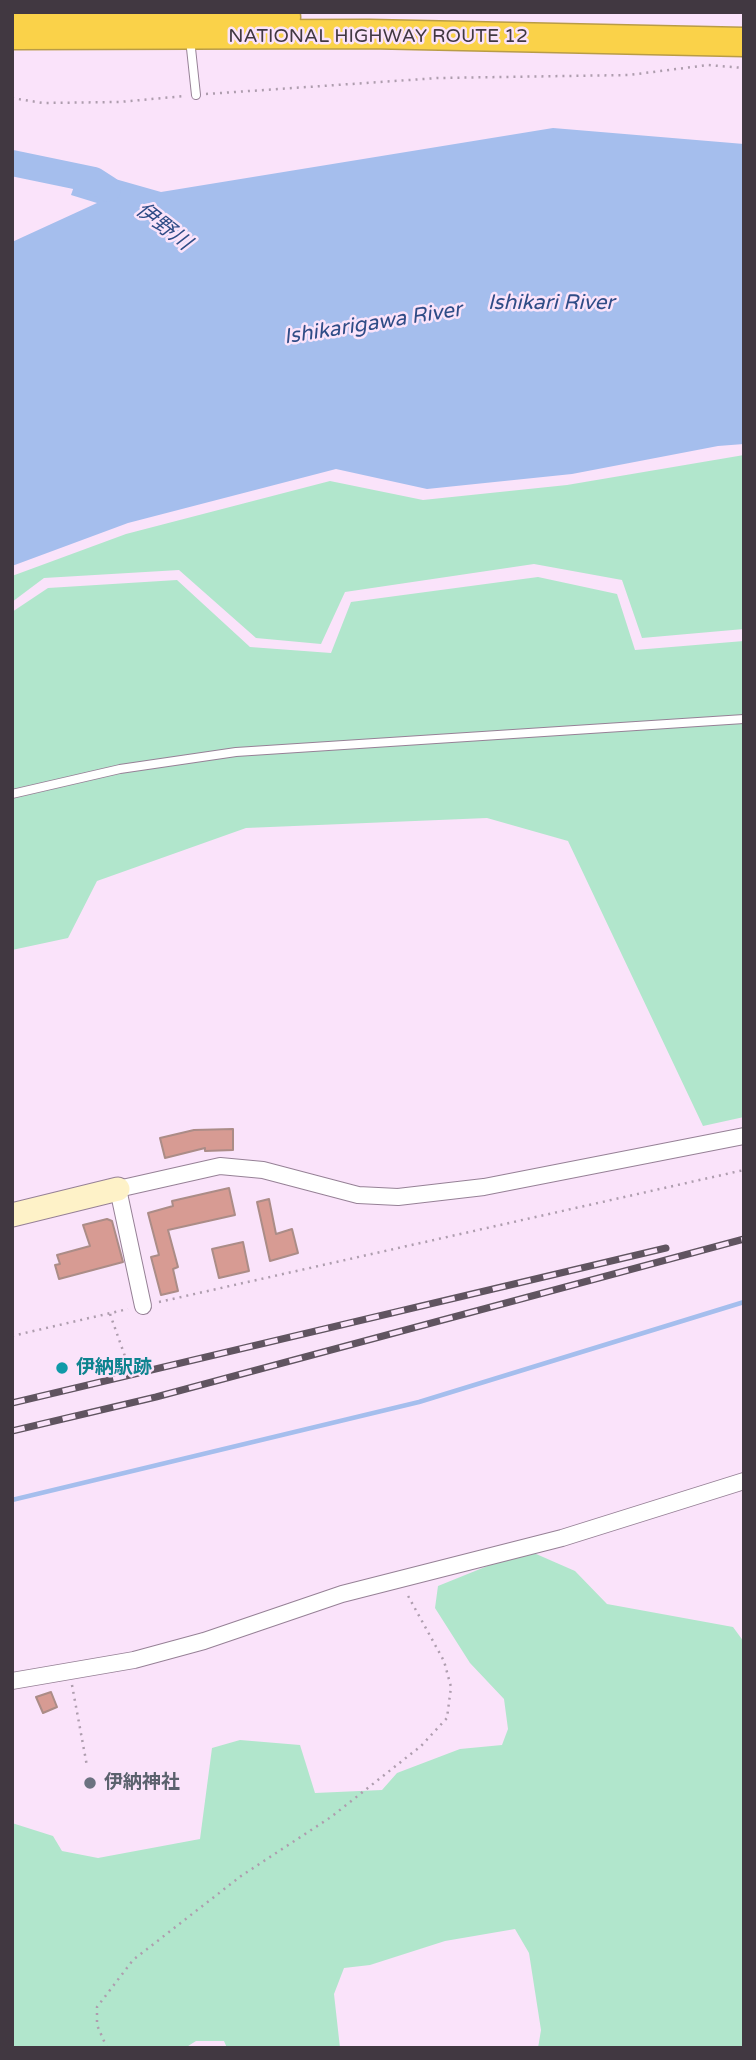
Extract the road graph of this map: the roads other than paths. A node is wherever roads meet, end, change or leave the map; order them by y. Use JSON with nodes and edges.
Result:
{"nodes":[{"id":1,"x":23,"y":12,"type":"edge"},
{"id":2,"x":189,"y":26,"type":"junction"},
{"id":3,"x":744,"y":26,"type":"edge"},
{"id":4,"x":12,"y":35,"type":"edge"},
{"id":5,"x":744,"y":42,"type":"edge"},
{"id":6,"x":196,"y":95,"type":"road end"},
{"id":7,"x":744,"y":719,"type":"edge"},
{"id":8,"x":12,"y":794,"type":"edge"},
{"id":9,"x":744,"y":1136,"type":"edge"},
{"id":10,"x":118,"y":1189,"type":"junction"},
{"id":11,"x":12,"y":1215,"type":"edge"},
{"id":12,"x":143,"y":1306,"type":"road end"},
{"id":13,"x":744,"y":1481,"type":"edge"},
{"id":14,"x":12,"y":1681,"type":"edge"}],
"edges":[{"from":1,"to":2,"type":"highway","name":"NATIONAL HIGHWAY ROUTE 12"},
{"from":2,"to":3,"type":"highway","name":"NATIONAL HIGHWAY ROUTE 12"},
{"from":2,"to":4,"type":"highway","name":"NATIONAL HIGHWAY ROUTE 12"},
{"from":2,"to":5,"type":"highway","name":"NATIONAL HIGHWAY ROUTE 12"},
{"from":2,"to":6,"type":"lane"},
{"from":7,"to":8,"type":"lane"},
{"from":9,"to":10,"type":"street"},
{"from":10,"to":11,"type":"street"},
{"from":10,"to":12,"type":"street"},
{"from":13,"to":14,"type":"street"}]}
